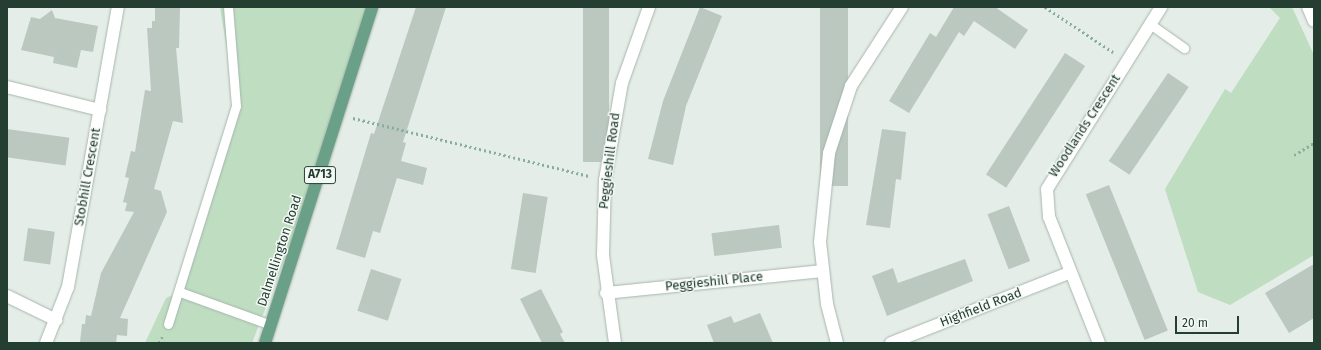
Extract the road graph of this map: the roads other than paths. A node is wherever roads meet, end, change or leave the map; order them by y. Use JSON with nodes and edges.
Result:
{"nodes":[{"id":1,"x":118,"y":7,"type":"edge"},
{"id":2,"x":228,"y":7,"type":"edge"},
{"id":3,"x":372,"y":7,"type":"edge"},
{"id":4,"x":649,"y":7,"type":"edge"},
{"id":5,"x":902,"y":7,"type":"edge"},
{"id":6,"x":1161,"y":7,"type":"edge"},
{"id":7,"x":1308,"y":7,"type":"edge"},
{"id":8,"x":1314,"y":21,"type":"edge"},
{"id":9,"x":1150,"y":24,"type":"junction"},
{"id":10,"x":1184,"y":48,"type":"dead end"},
{"id":11,"x":7,"y":87,"type":"edge"},
{"id":12,"x":100,"y":110,"type":"junction"},
{"id":13,"x":822,"y":271,"type":"junction"},
{"id":14,"x":1071,"y":272,"type":"junction"},
{"id":15,"x":180,"y":292,"type":"junction"},
{"id":16,"x":606,"y":293,"type":"junction"},
{"id":17,"x":7,"y":296,"type":"edge"},
{"id":18,"x":56,"y":320,"type":"junction"},
{"id":19,"x":168,"y":324,"type":"dead end"},
{"id":20,"x":271,"y":325,"type":"junction"},
{"id":21,"x":46,"y":343,"type":"edge"},
{"id":22,"x":265,"y":343,"type":"edge"},
{"id":23,"x":615,"y":343,"type":"edge"},
{"id":24,"x":837,"y":343,"type":"edge"},
{"id":25,"x":891,"y":343,"type":"edge"},
{"id":26,"x":1099,"y":343,"type":"edge"}],
"edges":[{"from":1,"to":12,"type":"street","name":"Stobhill Crescent"},
{"from":2,"to":15,"type":"lane"},
{"from":3,"to":20,"type":"main road","name":"Dalmellington Road","number":"A713"},
{"from":4,"to":16,"type":"street","name":"Peggieshill Road"},
{"from":5,"to":13,"type":"street"},
{"from":6,"to":9,"type":"street","name":"Woodlands Crescent"},
{"from":7,"to":8,"type":"street"},
{"from":9,"to":10,"type":"lane"},
{"from":9,"to":14,"type":"street","name":"Woodlands Crescent"},
{"from":11,"to":12,"type":"street"},
{"from":12,"to":18,"type":"street","name":"Stobhill Crescent"},
{"from":13,"to":16,"type":"street","name":"Peggieshill Place"},
{"from":13,"to":24,"type":"street"},
{"from":14,"to":25,"type":"street","name":"Highfield Road"},
{"from":14,"to":26,"type":"street","name":"Woodlands Crescent"},
{"from":15,"to":19,"type":"lane"},
{"from":15,"to":20,"type":"lane"},
{"from":16,"to":23,"type":"street","name":"Peggieshill Road"},
{"from":17,"to":18,"type":"street"},
{"from":18,"to":21,"type":"street","name":"Stobhill Crescent"},
{"from":20,"to":22,"type":"main road","name":"Dalmellington Road","number":"A713"}]}
